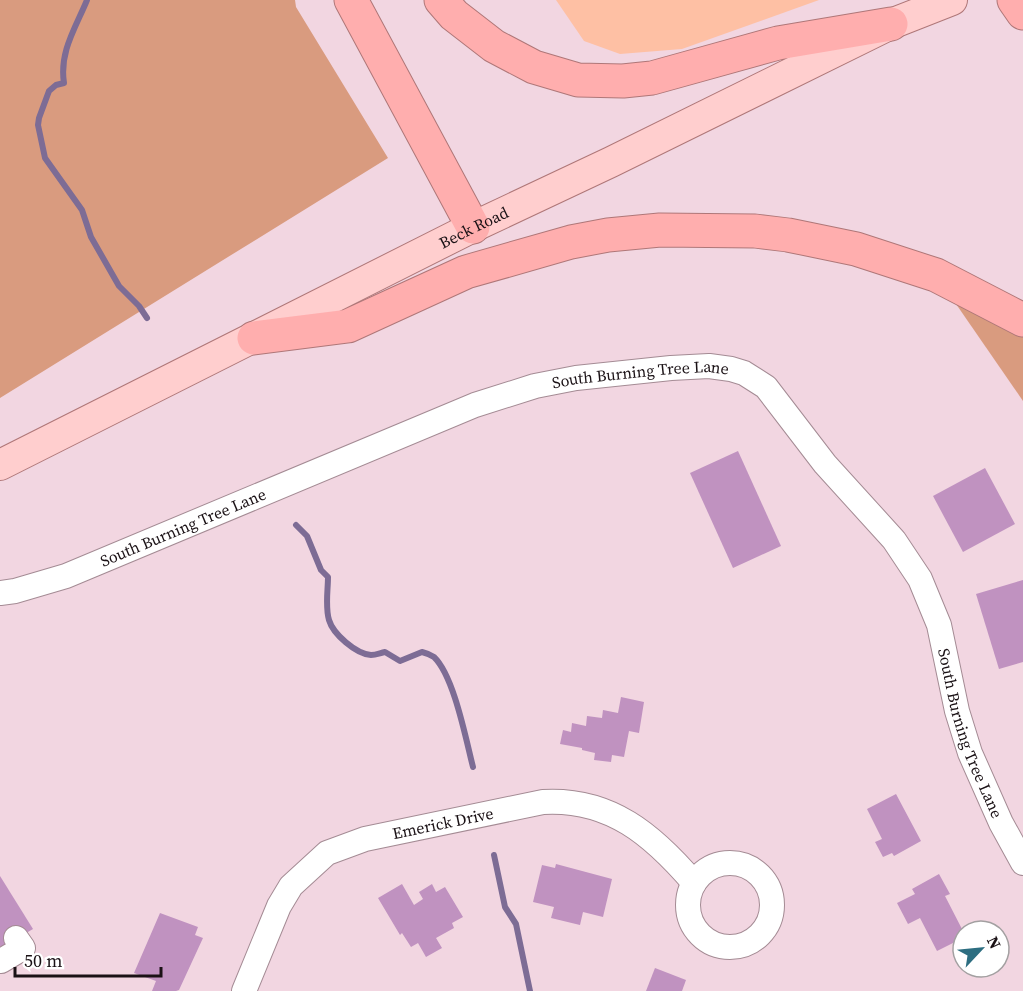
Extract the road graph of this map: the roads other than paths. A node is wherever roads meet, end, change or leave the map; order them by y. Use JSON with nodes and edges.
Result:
{"nodes":[{"id":1,"x":351,"y":0,"type":"edge"},
{"id":2,"x":441,"y":0,"type":"edge"},
{"id":3,"x":1016,"y":0,"type":"edge"},
{"id":4,"x":943,"y":4,"type":"edge"},
{"id":5,"x":1023,"y":9,"type":"edge"},
{"id":6,"x":1023,"y":13,"type":"edge"},
{"id":7,"x":891,"y":24,"type":"junction"},
{"id":8,"x":473,"y":227,"type":"junction"},
{"id":9,"x":1023,"y":320,"type":"edge"},
{"id":10,"x":254,"y":338,"type":"junction"},
{"id":11,"x":0,"y":465,"type":"edge"},
{"id":12,"x":0,"y":593,"type":"edge"},
{"id":13,"x":1023,"y":863,"type":"edge"},
{"id":14,"x":694,"y":883,"type":"dead end"},
{"id":15,"x":16,"y":939,"type":"dead end"},
{"id":16,"x":0,"y":962,"type":"edge"},
{"id":17,"x":244,"y":991,"type":"edge"}],
"edges":[{"from":1,"to":8,"type":"highway"},
{"from":2,"to":7,"type":"highway"},
{"from":3,"to":5,"type":"highway"},
{"from":3,"to":6,"type":"highway"},
{"from":4,"to":7,"type":"main road","name":"Beck Road"},
{"from":7,"to":8,"type":"main road","name":"Beck Road"},
{"from":8,"to":10,"type":"main road","name":"Beck Road"},
{"from":9,"to":10,"type":"highway"},
{"from":10,"to":11,"type":"main road","name":"Beck Road"},
{"from":12,"to":13,"type":"street","name":"South Burning Tree Lane"},
{"from":14,"to":17,"type":"street","name":"Emerick Drive"},
{"from":15,"to":16,"type":"street"}]}
